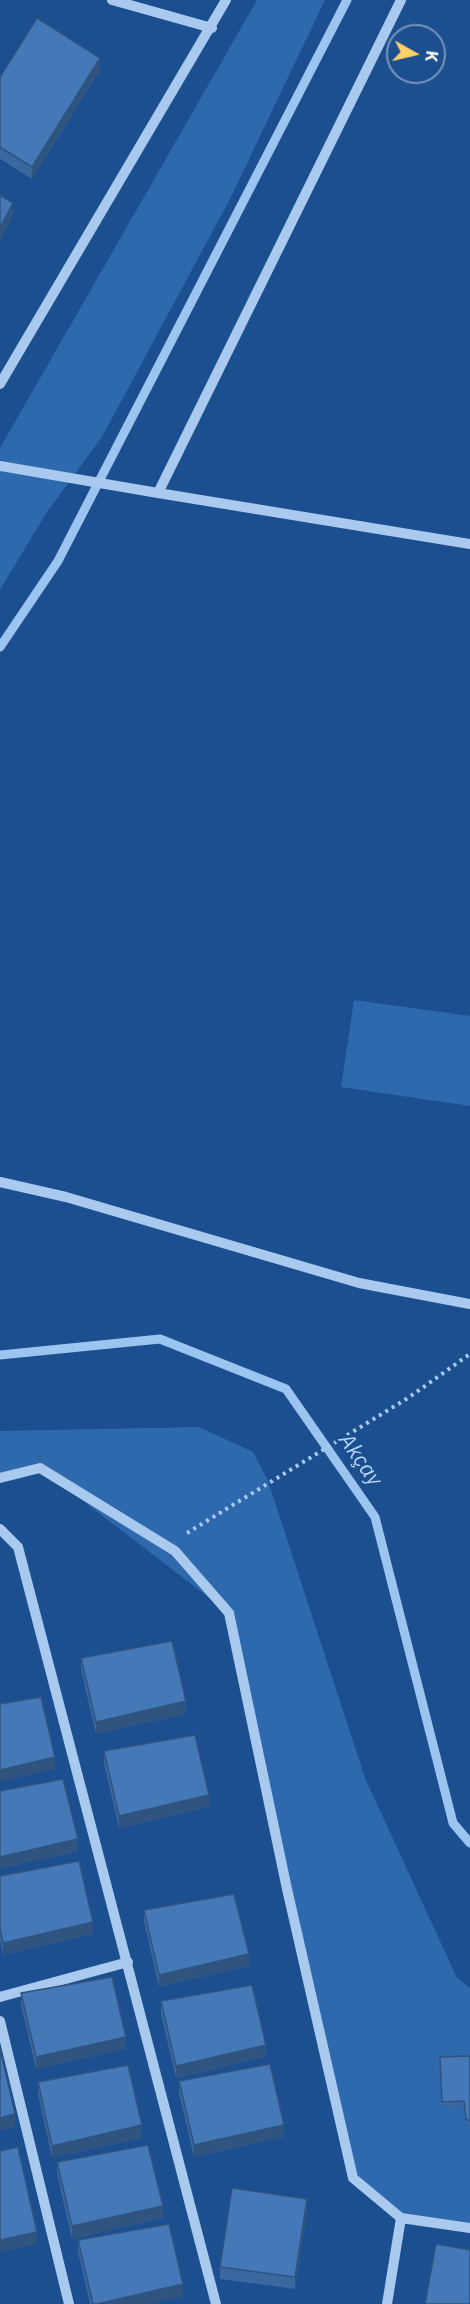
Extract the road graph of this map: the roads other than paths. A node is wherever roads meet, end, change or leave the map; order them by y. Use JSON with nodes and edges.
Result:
{"nodes":[{"id":1,"x":112,"y":0,"type":"edge"},
{"id":2,"x":226,"y":0,"type":"edge"},
{"id":3,"x":401,"y":0,"type":"edge"},
{"id":4,"x":212,"y":28,"type":"junction"},
{"id":5,"x":0,"y":384,"type":"edge"},
{"id":6,"x":0,"y":466,"type":"edge"},
{"id":7,"x":158,"y":493,"type":"junction"},
{"id":8,"x":470,"y":544,"type":"edge"},
{"id":9,"x":0,"y":1182,"type":"edge"},
{"id":10,"x":470,"y":1304,"type":"edge"},
{"id":11,"x":0,"y":1478,"type":"edge"},
{"id":12,"x":0,"y":1529,"type":"edge"},
{"id":13,"x":128,"y":1962,"type":"junction"},
{"id":14,"x":0,"y":1997,"type":"edge"},
{"id":15,"x":0,"y":2021,"type":"edge"},
{"id":16,"x":401,"y":2218,"type":"junction"},
{"id":17,"x":470,"y":2228,"type":"edge"},
{"id":18,"x":69,"y":2304,"type":"edge"},
{"id":19,"x":216,"y":2304,"type":"edge"},
{"id":20,"x":387,"y":2304,"type":"edge"}],
"edges":[{"from":1,"to":4,"type":"street"},
{"from":2,"to":4,"type":"street"},
{"from":3,"to":7,"type":"street"},
{"from":4,"to":5,"type":"street"},
{"from":6,"to":7,"type":"street"},
{"from":7,"to":8,"type":"street"},
{"from":9,"to":10,"type":"street"},
{"from":11,"to":16,"type":"street"},
{"from":12,"to":13,"type":"street"},
{"from":13,"to":14,"type":"street"},
{"from":13,"to":19,"type":"street"},
{"from":15,"to":18,"type":"street"},
{"from":16,"to":17,"type":"street"},
{"from":16,"to":20,"type":"street"}]}
